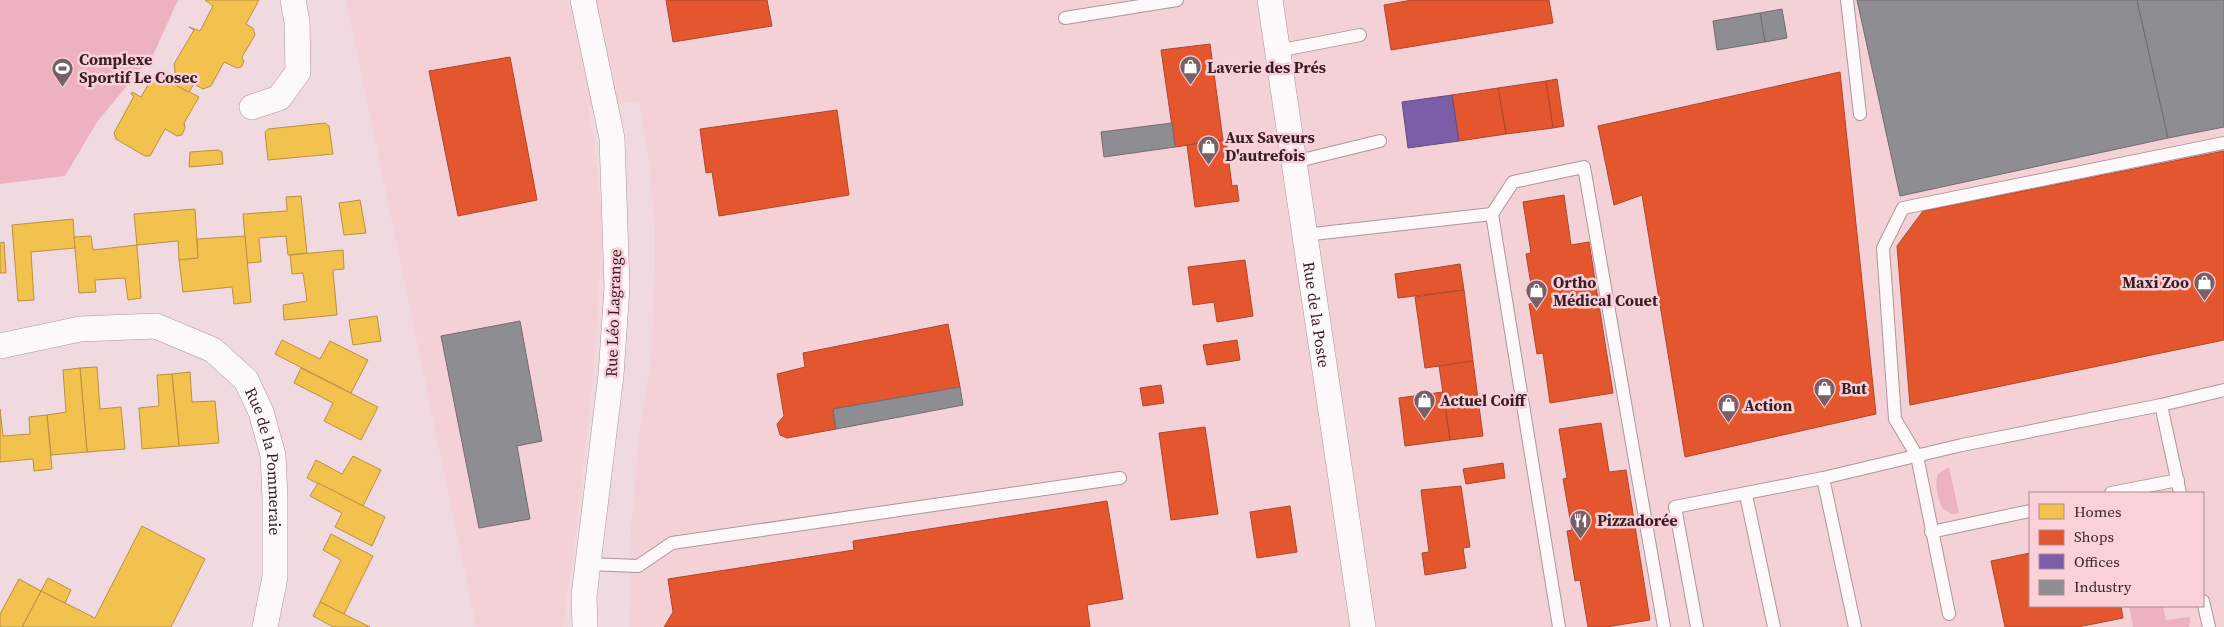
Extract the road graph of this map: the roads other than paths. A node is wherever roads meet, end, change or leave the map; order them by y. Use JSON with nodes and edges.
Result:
{"nodes":[{"id":1,"x":293,"y":0,"type":"edge"},
{"id":2,"x":583,"y":0,"type":"edge"},
{"id":3,"x":1177,"y":0,"type":"edge"},
{"id":4,"x":1270,"y":0,"type":"edge"},
{"id":5,"x":1847,"y":0,"type":"edge"},
{"id":6,"x":1066,"y":18,"type":"dead end"},
{"id":7,"x":1360,"y":35,"type":"dead end"},
{"id":8,"x":1277,"y":50,"type":"junction"},
{"id":9,"x":252,"y":107,"type":"dead end"},
{"id":10,"x":1860,"y":114,"type":"dead end"},
{"id":11,"x":1380,"y":141,"type":"dead end"},
{"id":12,"x":2224,"y":143,"type":"edge"},
{"id":13,"x":1294,"y":162,"type":"junction"},
{"id":14,"x":1492,"y":214,"type":"junction"},
{"id":15,"x":1304,"y":235,"type":"junction"},
{"id":16,"x":0,"y":346,"type":"edge"},
{"id":17,"x":2224,"y":390,"type":"edge"},
{"id":18,"x":2161,"y":405,"type":"junction"},
{"id":19,"x":1917,"y":456,"type":"junction"},
{"id":20,"x":1120,"y":478,"type":"dead end"},
{"id":21,"x":1823,"y":478,"type":"junction"},
{"id":22,"x":2178,"y":480,"type":"junction"},
{"id":23,"x":2117,"y":492,"type":"edge"},
{"id":24,"x":2180,"y":492,"type":"edge"},
{"id":25,"x":1746,"y":495,"type":"junction"},
{"id":26,"x":2029,"y":511,"type":"edge"},
{"id":27,"x":1931,"y":532,"type":"junction"},
{"id":28,"x":588,"y":564,"type":"junction"},
{"id":29,"x":2204,"y":605,"type":"edge"},
{"id":30,"x":1949,"y":614,"type":"dead end"},
{"id":31,"x":265,"y":627,"type":"edge"},
{"id":32,"x":585,"y":627,"type":"edge"},
{"id":33,"x":1363,"y":627,"type":"edge"},
{"id":34,"x":1559,"y":627,"type":"edge"},
{"id":35,"x":1664,"y":627,"type":"edge"},
{"id":36,"x":1697,"y":627,"type":"edge"},
{"id":37,"x":1774,"y":627,"type":"edge"},
{"id":38,"x":1855,"y":627,"type":"edge"},
{"id":39,"x":2209,"y":627,"type":"edge"}],
"edges":[{"from":1,"to":9,"type":"street"},
{"from":2,"to":28,"type":"street","name":"Rue Léo Lagrange"},
{"from":3,"to":6,"type":"lane"},
{"from":4,"to":8,"type":"street","name":"Rue de la Poste"},
{"from":5,"to":10,"type":"lane"},
{"from":7,"to":8,"type":"lane"},
{"from":8,"to":13,"type":"street","name":"Rue de la Poste"},
{"from":11,"to":13,"type":"lane"},
{"from":12,"to":19,"type":"lane"},
{"from":13,"to":15,"type":"street","name":"Rue de la Poste"},
{"from":14,"to":15,"type":"lane"},
{"from":14,"to":34,"type":"lane"},
{"from":14,"to":35,"type":"lane"},
{"from":15,"to":33,"type":"street","name":"Rue de la Poste"},
{"from":16,"to":31,"type":"street","name":"Rue de la Pommeraie"},
{"from":17,"to":18,"type":"lane"},
{"from":18,"to":19,"type":"lane"},
{"from":18,"to":22,"type":"lane"},
{"from":19,"to":21,"type":"lane"},
{"from":19,"to":27,"type":"lane"},
{"from":20,"to":28,"type":"lane"},
{"from":21,"to":25,"type":"lane"},
{"from":21,"to":38,"type":"lane"},
{"from":22,"to":23,"type":"lane"},
{"from":22,"to":24,"type":"lane"},
{"from":25,"to":36,"type":"lane"},
{"from":25,"to":37,"type":"lane"},
{"from":26,"to":27,"type":"lane"},
{"from":27,"to":30,"type":"lane"},
{"from":28,"to":32,"type":"street","name":"Rue Léo Lagrange"},
{"from":29,"to":39,"type":"lane"}]}
